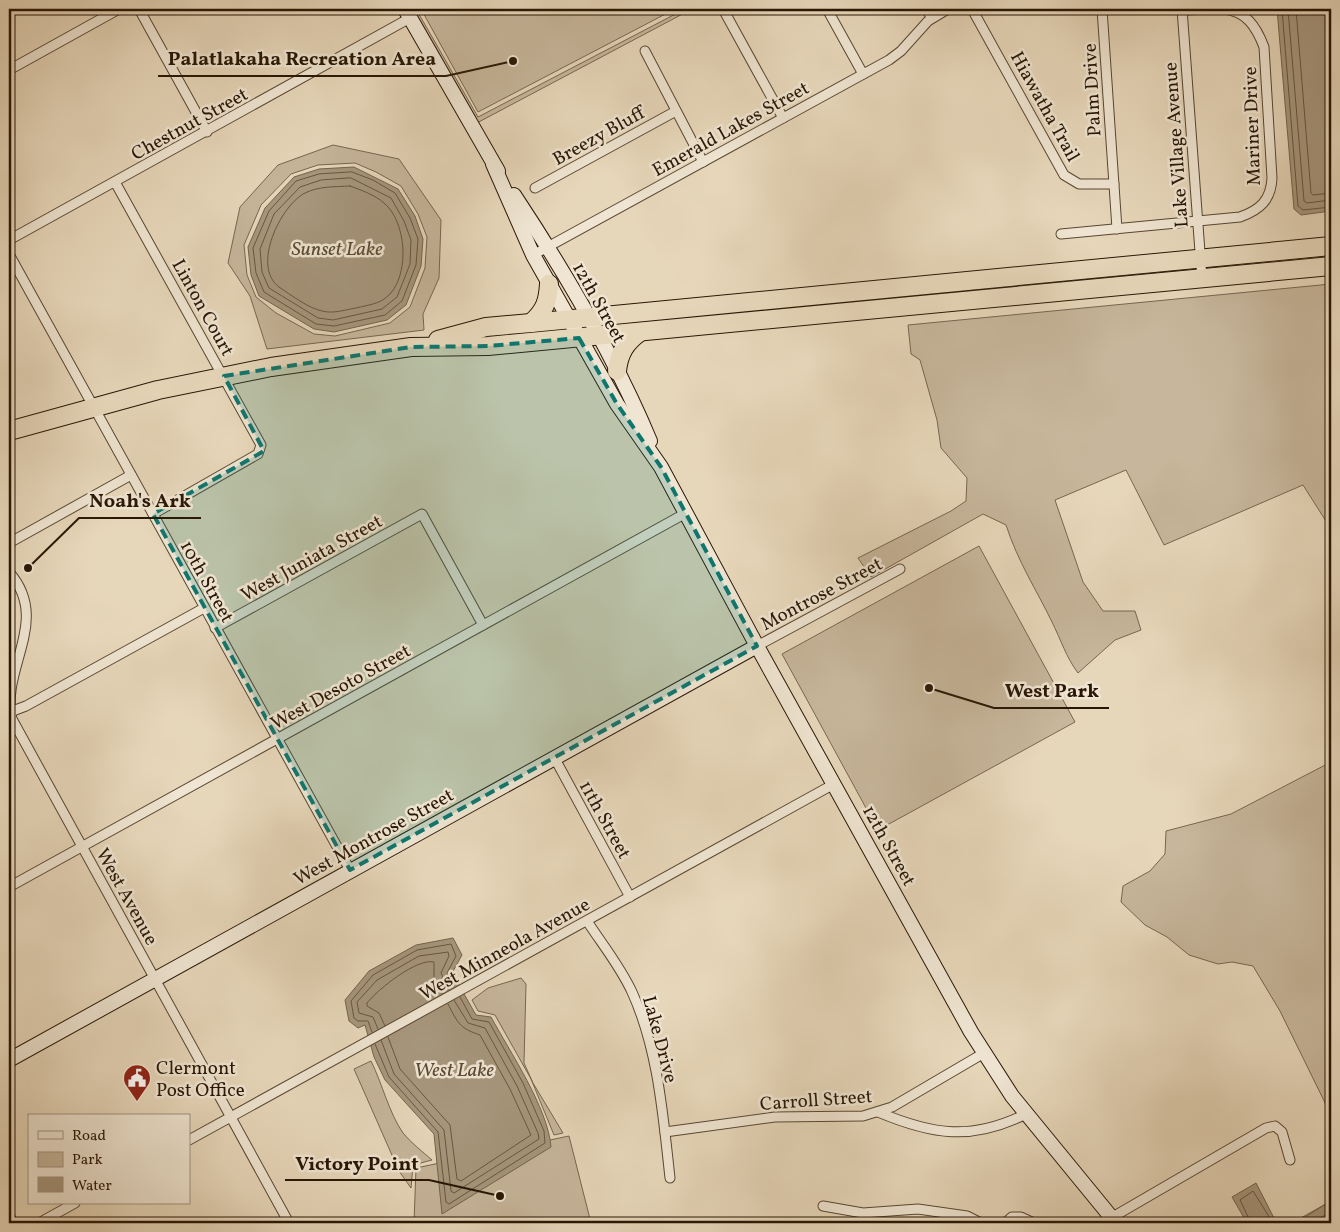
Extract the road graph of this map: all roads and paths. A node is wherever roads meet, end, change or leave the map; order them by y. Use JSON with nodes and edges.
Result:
{"nodes":[{"id":1,"x":119,"y":9,"type":"edge"},
{"id":2,"x":139,"y":9,"type":"edge"},
{"id":3,"x":723,"y":9,"type":"edge"},
{"id":4,"x":827,"y":9,"type":"edge"},
{"id":5,"x":926,"y":9,"type":"edge"},
{"id":6,"x":948,"y":9,"type":"edge"},
{"id":7,"x":972,"y":9,"type":"edge"},
{"id":8,"x":1102,"y":9,"type":"edge"},
{"id":9,"x":1210,"y":9,"type":"edge"},
{"id":10,"x":1223,"y":9,"type":"edge"},
{"id":11,"x":1182,"y":10,"type":"edge"},
{"id":12,"x":408,"y":13,"type":"edge"},
{"id":13,"x":932,"y":18,"type":"junction"},
{"id":14,"x":645,"y":51,"type":"dead end"},
{"id":15,"x":9,"y":70,"type":"edge"},
{"id":16,"x":863,"y":74,"type":"junction"},
{"id":17,"x":676,"y":111,"type":"junction"},
{"id":18,"x":783,"y":118,"type":"junction"},
{"id":19,"x":207,"y":132,"type":"junction"},
{"id":20,"x":703,"y":162,"type":"junction"},
{"id":21,"x":493,"y":164,"type":"junction"},
{"id":22,"x":115,"y":182,"type":"junction"},
{"id":23,"x":1114,"y":184,"type":"junction"},
{"id":24,"x":535,"y":188,"type":"dead end"},
{"id":25,"x":1197,"y":222,"type":"junction"},
{"id":26,"x":1117,"y":229,"type":"junction"},
{"id":27,"x":1061,"y":234,"type":"dead end"},
{"id":28,"x":9,"y":240,"type":"edge"},
{"id":29,"x":1331,"y":246,"type":"edge"},
{"id":30,"x":548,"y":247,"type":"junction"},
{"id":31,"x":9,"y":254,"type":"edge"},
{"id":32,"x":533,"y":255,"type":"junction"},
{"id":33,"x":1200,"y":259,"type":"junction"},
{"id":34,"x":1331,"y":266,"type":"edge"},
{"id":35,"x":1202,"y":279,"type":"junction"},
{"id":36,"x":549,"y":284,"type":"junction"},
{"id":37,"x":588,"y":318,"type":"junction"},
{"id":38,"x":569,"y":319,"type":"junction"},
{"id":39,"x":531,"y":322,"type":"junction"},
{"id":40,"x":640,"y":332,"type":"junction"},
{"id":41,"x":598,"y":336,"type":"junction"},
{"id":42,"x":579,"y":338,"type":"junction"},
{"id":43,"x":411,"y":347,"type":"junction"},
{"id":44,"x":617,"y":371,"type":"junction"},
{"id":45,"x":224,"y":376,"type":"junction"},
{"id":46,"x":631,"y":397,"type":"junction"},
{"id":47,"x":617,"y":404,"type":"junction"},
{"id":48,"x":94,"y":407,"type":"junction"},
{"id":49,"x":9,"y":431,"type":"edge"},
{"id":50,"x":660,"y":466,"type":"junction"},
{"id":51,"x":131,"y":475,"type":"junction"},
{"id":52,"x":686,"y":513,"type":"junction"},
{"id":53,"x":153,"y":514,"type":"junction"},
{"id":54,"x":9,"y":543,"type":"edge"},
{"id":55,"x":900,"y":569,"type":"dead end"},
{"id":56,"x":9,"y":572,"type":"edge"},
{"id":57,"x":204,"y":608,"type":"junction"},
{"id":58,"x":483,"y":625,"type":"junction"},
{"id":59,"x":216,"y":628,"type":"junction"},
{"id":60,"x":757,"y":646,"type":"junction"},
{"id":61,"x":10,"y":712,"type":"junction"},
{"id":62,"x":276,"y":740,"type":"junction"},
{"id":63,"x":554,"y":758,"type":"junction"},
{"id":64,"x":834,"y":784,"type":"junction"},
{"id":65,"x":82,"y":847,"type":"junction"},
{"id":66,"x":350,"y":870,"type":"junction"},
{"id":67,"x":9,"y":887,"type":"edge"},
{"id":68,"x":630,"y":897,"type":"junction"},
{"id":69,"x":587,"y":921,"type":"junction"},
{"id":70,"x":154,"y":978,"type":"junction"},
{"id":71,"x":984,"y":1054,"type":"junction"},
{"id":72,"x":9,"y":1060,"type":"edge"},
{"id":73,"x":878,"y":1112,"type":"junction"},
{"id":74,"x":1026,"y":1114,"type":"junction"},
{"id":75,"x":231,"y":1116,"type":"junction"},
{"id":76,"x":665,"y":1132,"type":"junction"},
{"id":77,"x":190,"y":1139,"type":"edge"},
{"id":78,"x":1290,"y":1160,"type":"dead end"},
{"id":79,"x":670,"y":1178,"type":"dead end"},
{"id":80,"x":73,"y":1204,"type":"edge"},
{"id":81,"x":823,"y":1206,"type":"dead end"},
{"id":82,"x":9,"y":1215,"type":"edge"},
{"id":83,"x":1113,"y":1221,"type":"edge"},
{"id":84,"x":13,"y":1223,"type":"edge"},
{"id":85,"x":39,"y":1223,"type":"edge"},
{"id":86,"x":289,"y":1223,"type":"edge"},
{"id":87,"x":981,"y":1223,"type":"edge"},
{"id":88,"x":1005,"y":1223,"type":"edge"},
{"id":89,"x":1034,"y":1223,"type":"edge"}],
"edges":[{"from":1,"to":15,"type":"street"},
{"from":2,"to":19,"type":"street"},
{"from":3,"to":18,"type":"street"},
{"from":4,"to":16,"type":"street"},
{"from":5,"to":13,"type":"street"},
{"from":6,"to":13,"type":"street"},
{"from":7,"to":23,"type":"street","name":"Hiawatha Trail"},
{"from":8,"to":23,"type":"street","name":"Palm Drive"},
{"from":9,"to":11,"type":"street"},
{"from":10,"to":25,"type":"street","name":"Mariner Drive"},
{"from":11,"to":25,"type":"street","name":"Lake Village Avenue"},
{"from":12,"to":19,"type":"street","name":"Chestnut Street"},
{"from":12,"to":21,"type":"main road","name":"12th Street"},
{"from":13,"to":16,"type":"street","name":"Emerald Lakes Street"},
{"from":14,"to":17,"type":"street"},
{"from":16,"to":18,"type":"street","name":"Emerald Lakes Street"},
{"from":17,"to":20,"type":"street"},
{"from":17,"to":24,"type":"street","name":"Breezy Bluff"},
{"from":18,"to":20,"type":"street","name":"Emerald Lakes Street"},
{"from":19,"to":22,"type":"street","name":"Chestnut Street"},
{"from":20,"to":30,"type":"street","name":"Emerald Lakes Street"},
{"from":21,"to":30,"type":"main road","name":"12th Street"},
{"from":21,"to":32,"type":"main road","name":"12th Street"},
{"from":22,"to":28,"type":"street","name":"Chestnut Street"},
{"from":22,"to":45,"type":"street","name":"Linton Court"},
{"from":23,"to":26,"type":"street","name":"Palm Drive"},
{"from":25,"to":26,"type":"street","name":"Mariner Drive"},
{"from":25,"to":33,"type":"street","name":"Lake Village Avenue"},
{"from":26,"to":27,"type":"street","name":"Mariner Drive"},
{"from":29,"to":33,"type":"highway"},
{"from":30,"to":32,"type":"street","name":"Emerald Lakes Street"},
{"from":30,"to":37,"type":"main road","name":"12th Street"},
{"from":31,"to":48,"type":"street","name":"10th Street"},
{"from":32,"to":36,"type":"main road","name":"12th Street"},
{"from":33,"to":35,"type":"street","name":"Lake Village Avenue"},
{"from":33,"to":37,"type":"highway"},
{"from":34,"to":35,"type":"highway"},
{"from":35,"to":40,"type":"highway"},
{"from":36,"to":38,"type":"main road","name":"12th Street"},
{"from":36,"to":39,"type":"highway"},
{"from":37,"to":38,"type":"highway"},
{"from":37,"to":41,"type":"main road","name":"12th Street"},
{"from":38,"to":39,"type":"highway"},
{"from":38,"to":42,"type":"main road","name":"12th Street"},
{"from":39,"to":43,"type":"highway"},
{"from":40,"to":41,"type":"highway"},
{"from":40,"to":44,"type":"highway"},
{"from":41,"to":42,"type":"highway"},
{"from":41,"to":44,"type":"main road","name":"12th Street"},
{"from":42,"to":43,"type":"highway"},
{"from":42,"to":47,"type":"main road","name":"12th Street"},
{"from":43,"to":45,"type":"highway"},
{"from":44,"to":46,"type":"main road","name":"12th Street"},
{"from":45,"to":48,"type":"highway"},
{"from":45,"to":53,"type":"street","name":"Linton Court"},
{"from":46,"to":47,"type":"street"},
{"from":46,"to":50,"type":"main road","name":"12th Street"},
{"from":47,"to":50,"type":"main road","name":"12th Street"},
{"from":48,"to":49,"type":"highway"},
{"from":48,"to":51,"type":"street","name":"10th Street"},
{"from":50,"to":52,"type":"main road","name":"12th Street"},
{"from":51,"to":53,"type":"street","name":"10th Street"},
{"from":51,"to":54,"type":"street"},
{"from":52,"to":58,"type":"street","name":"West Desoto Street"},
{"from":52,"to":60,"type":"main road","name":"12th Street"},
{"from":53,"to":57,"type":"street","name":"10th Street"},
{"from":55,"to":60,"type":"street","name":"Montrose Street"},
{"from":56,"to":61,"type":"street"},
{"from":57,"to":59,"type":"street","name":"10th Street"},
{"from":57,"to":61,"type":"street"},
{"from":58,"to":59,"type":"street","name":"West Juniata Street"},
{"from":58,"to":62,"type":"street","name":"West Desoto Street"},
{"from":59,"to":62,"type":"street","name":"10th Street"},
{"from":60,"to":63,"type":"main road","name":"West Montrose Street"},
{"from":60,"to":64,"type":"main road","name":"12th Street"},
{"from":61,"to":65,"type":"street","name":"West Avenue"},
{"from":62,"to":65,"type":"street","name":"West Desoto Street"},
{"from":62,"to":66,"type":"street","name":"10th Street"},
{"from":63,"to":66,"type":"main road","name":"West Montrose Street"},
{"from":63,"to":68,"type":"street","name":"11th Street"},
{"from":64,"to":68,"type":"street","name":"West Minneola Avenue"},
{"from":64,"to":71,"type":"main road","name":"12th Street"},
{"from":65,"to":67,"type":"street","name":"West Desoto Street"},
{"from":65,"to":70,"type":"street","name":"West Avenue"},
{"from":66,"to":70,"type":"main road","name":"West Montrose Street"},
{"from":68,"to":69,"type":"street","name":"West Minneola Avenue"},
{"from":69,"to":75,"type":"street","name":"West Minneola Avenue"},
{"from":69,"to":76,"type":"street","name":"Lake Drive"},
{"from":70,"to":72,"type":"main road","name":"West Montrose Street"},
{"from":70,"to":75,"type":"street","name":"West Avenue"},
{"from":71,"to":73,"type":"street","name":"Carroll Street"},
{"from":71,"to":74,"type":"main road","name":"12th Street"},
{"from":73,"to":74,"type":"street"},
{"from":73,"to":76,"type":"street","name":"Carroll Street"},
{"from":74,"to":83,"type":"main road","name":"12th Street"},
{"from":75,"to":77,"type":"street","name":"West Minneola Avenue"},
{"from":75,"to":86,"type":"street","name":"West Avenue"},
{"from":76,"to":79,"type":"street","name":"Lake Drive"},
{"from":78,"to":83,"type":"street"},
{"from":80,"to":85,"type":"street"},
{"from":81,"to":87,"type":"street"},
{"from":82,"to":84,"type":"street"},
{"from":88,"to":89,"type":"street"}]}
